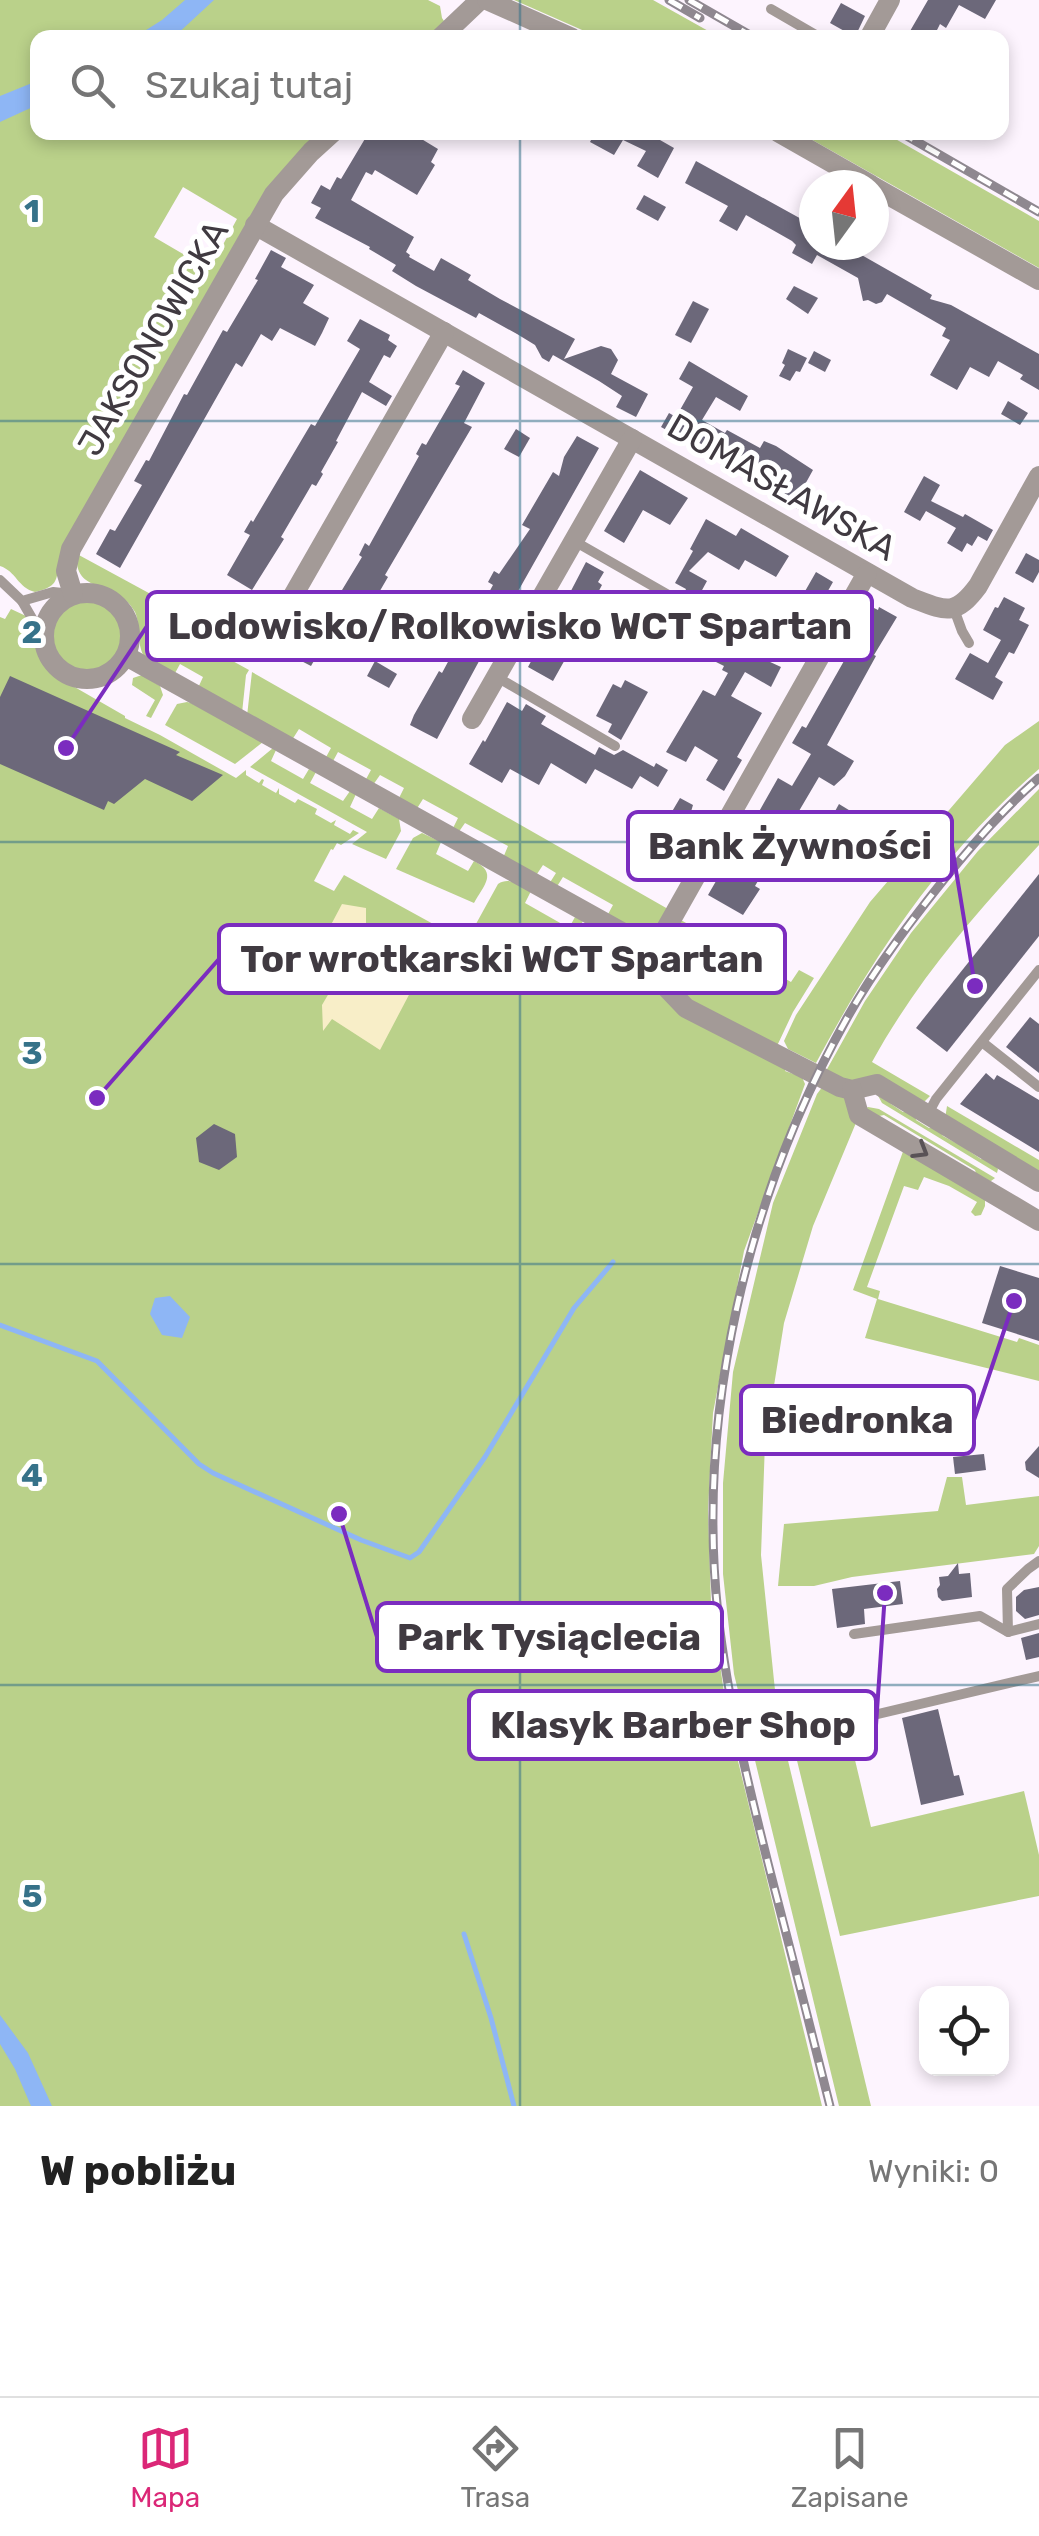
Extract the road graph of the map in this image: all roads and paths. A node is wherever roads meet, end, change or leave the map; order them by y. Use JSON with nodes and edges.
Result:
{"nodes":[{"id":1,"x":483,"y":0,"type":"edge"},
{"id":2,"x":890,"y":0,"type":"edge"},
{"id":3,"x":771,"y":9,"type":"dead end"},
{"id":4,"x":449,"y":30,"type":"edge"},
{"id":5,"x":553,"y":30,"type":"edge"},
{"id":6,"x":807,"y":30,"type":"edge"},
{"id":7,"x":873,"y":30,"type":"edge"},
{"id":8,"x":325,"y":140,"type":"edge"},
{"id":9,"x":792,"y":140,"type":"edge"},
{"id":10,"x":845,"y":170,"type":"edge"},
{"id":11,"x":889,"y":195,"type":"edge"},
{"id":12,"x":255,"y":225,"type":"junction"},
{"id":13,"x":1039,"y":280,"type":"edge"},
{"id":14,"x":444,"y":332,"type":"junction"},
{"id":15,"x":632,"y":439,"type":"junction"},
{"id":16,"x":1039,"y":476,"type":"edge"},
{"id":17,"x":573,"y":540,"type":"junction"},
{"id":18,"x":867,"y":572,"type":"junction"},
{"id":19,"x":0,"y":580,"type":"edge"},
{"id":20,"x":73,"y":594,"type":"junction"},
{"id":21,"x":22,"y":601,"type":"junction"},
{"id":22,"x":678,"y":601,"type":"dead end"},
{"id":23,"x":290,"y":602,"type":"dead end"},
{"id":24,"x":954,"y":609,"type":"junction"},
{"id":25,"x":44,"y":632,"type":"junction"},
{"id":26,"x":970,"y":643,"type":"dead end"},
{"id":27,"x":126,"y":656,"type":"junction"},
{"id":28,"x":495,"y":676,"type":"junction"},
{"id":29,"x":472,"y":719,"type":"dead end"},
{"id":30,"x":615,"y":746,"type":"dead end"},
{"id":31,"x":654,"y":950,"type":"junction"},
{"id":32,"x":1039,"y":970,"type":"edge"},
{"id":33,"x":982,"y":1042,"type":"junction"},
{"id":34,"x":1039,"y":1087,"type":"edge"},
{"id":35,"x":852,"y":1090,"type":"junction"},
{"id":36,"x":928,"y":1115,"type":"junction"},
{"id":37,"x":1011,"y":1165,"type":"junction"},
{"id":38,"x":1039,"y":1182,"type":"edge"},
{"id":39,"x":995,"y":1195,"type":"junction"},
{"id":40,"x":1039,"y":1221,"type":"edge"},
{"id":41,"x":1039,"y":1562,"type":"edge"},
{"id":42,"x":1039,"y":1624,"type":"edge"},
{"id":43,"x":1008,"y":1632,"type":"junction"},
{"id":44,"x":854,"y":1634,"type":"dead end"},
{"id":45,"x":1039,"y":1676,"type":"edge"},
{"id":46,"x":878,"y":1714,"type":"dead end"}],
"edges":[{"from":1,"to":4,"type":"street"},
{"from":1,"to":5,"type":"street"},
{"from":2,"to":7,"type":"street"},
{"from":3,"to":6,"type":"lane"},
{"from":8,"to":12,"type":"street","name":"JAKSONOWICKA"},
{"from":9,"to":10,"type":"street"},
{"from":11,"to":13,"type":"street"},
{"from":12,"to":14,"type":"street","name":"DOMASŁAWSKA"},
{"from":12,"to":20,"type":"street","name":"JAKSONOWICKA"},
{"from":14,"to":15,"type":"street","name":"DOMASŁAWSKA"},
{"from":14,"to":23,"type":"street"},
{"from":15,"to":17,"type":"street"},
{"from":15,"to":18,"type":"street","name":"DOMASŁAWSKA"},
{"from":16,"to":24,"type":"street"},
{"from":17,"to":22,"type":"lane"},
{"from":17,"to":28,"type":"street"},
{"from":18,"to":24,"type":"street","name":"DOMASŁAWSKA"},
{"from":18,"to":31,"type":"street"},
{"from":19,"to":21,"type":"lane"},
{"from":20,"to":21,"type":"lane"},
{"from":20,"to":25,"type":"street"},
{"from":20,"to":27,"type":"street"},
{"from":21,"to":25,"type":"lane"},
{"from":24,"to":26,"type":"lane"},
{"from":25,"to":27,"type":"street"},
{"from":27,"to":31,"type":"street"},
{"from":28,"to":29,"type":"street"},
{"from":28,"to":30,"type":"lane"},
{"from":31,"to":35,"type":"street"},
{"from":32,"to":33,"type":"lane"},
{"from":33,"to":34,"type":"lane"},
{"from":33,"to":36,"type":"lane"},
{"from":35,"to":36,"type":"street"},
{"from":35,"to":39,"type":"street","one_way":true},
{"from":36,"to":37,"type":"street"},
{"from":37,"to":38,"type":"street"},
{"from":37,"to":39,"type":"street"},
{"from":39,"to":40,"type":"street"},
{"from":41,"to":43,"type":"lane"},
{"from":42,"to":43,"type":"lane"},
{"from":43,"to":44,"type":"lane"},
{"from":45,"to":46,"type":"lane"}]}
